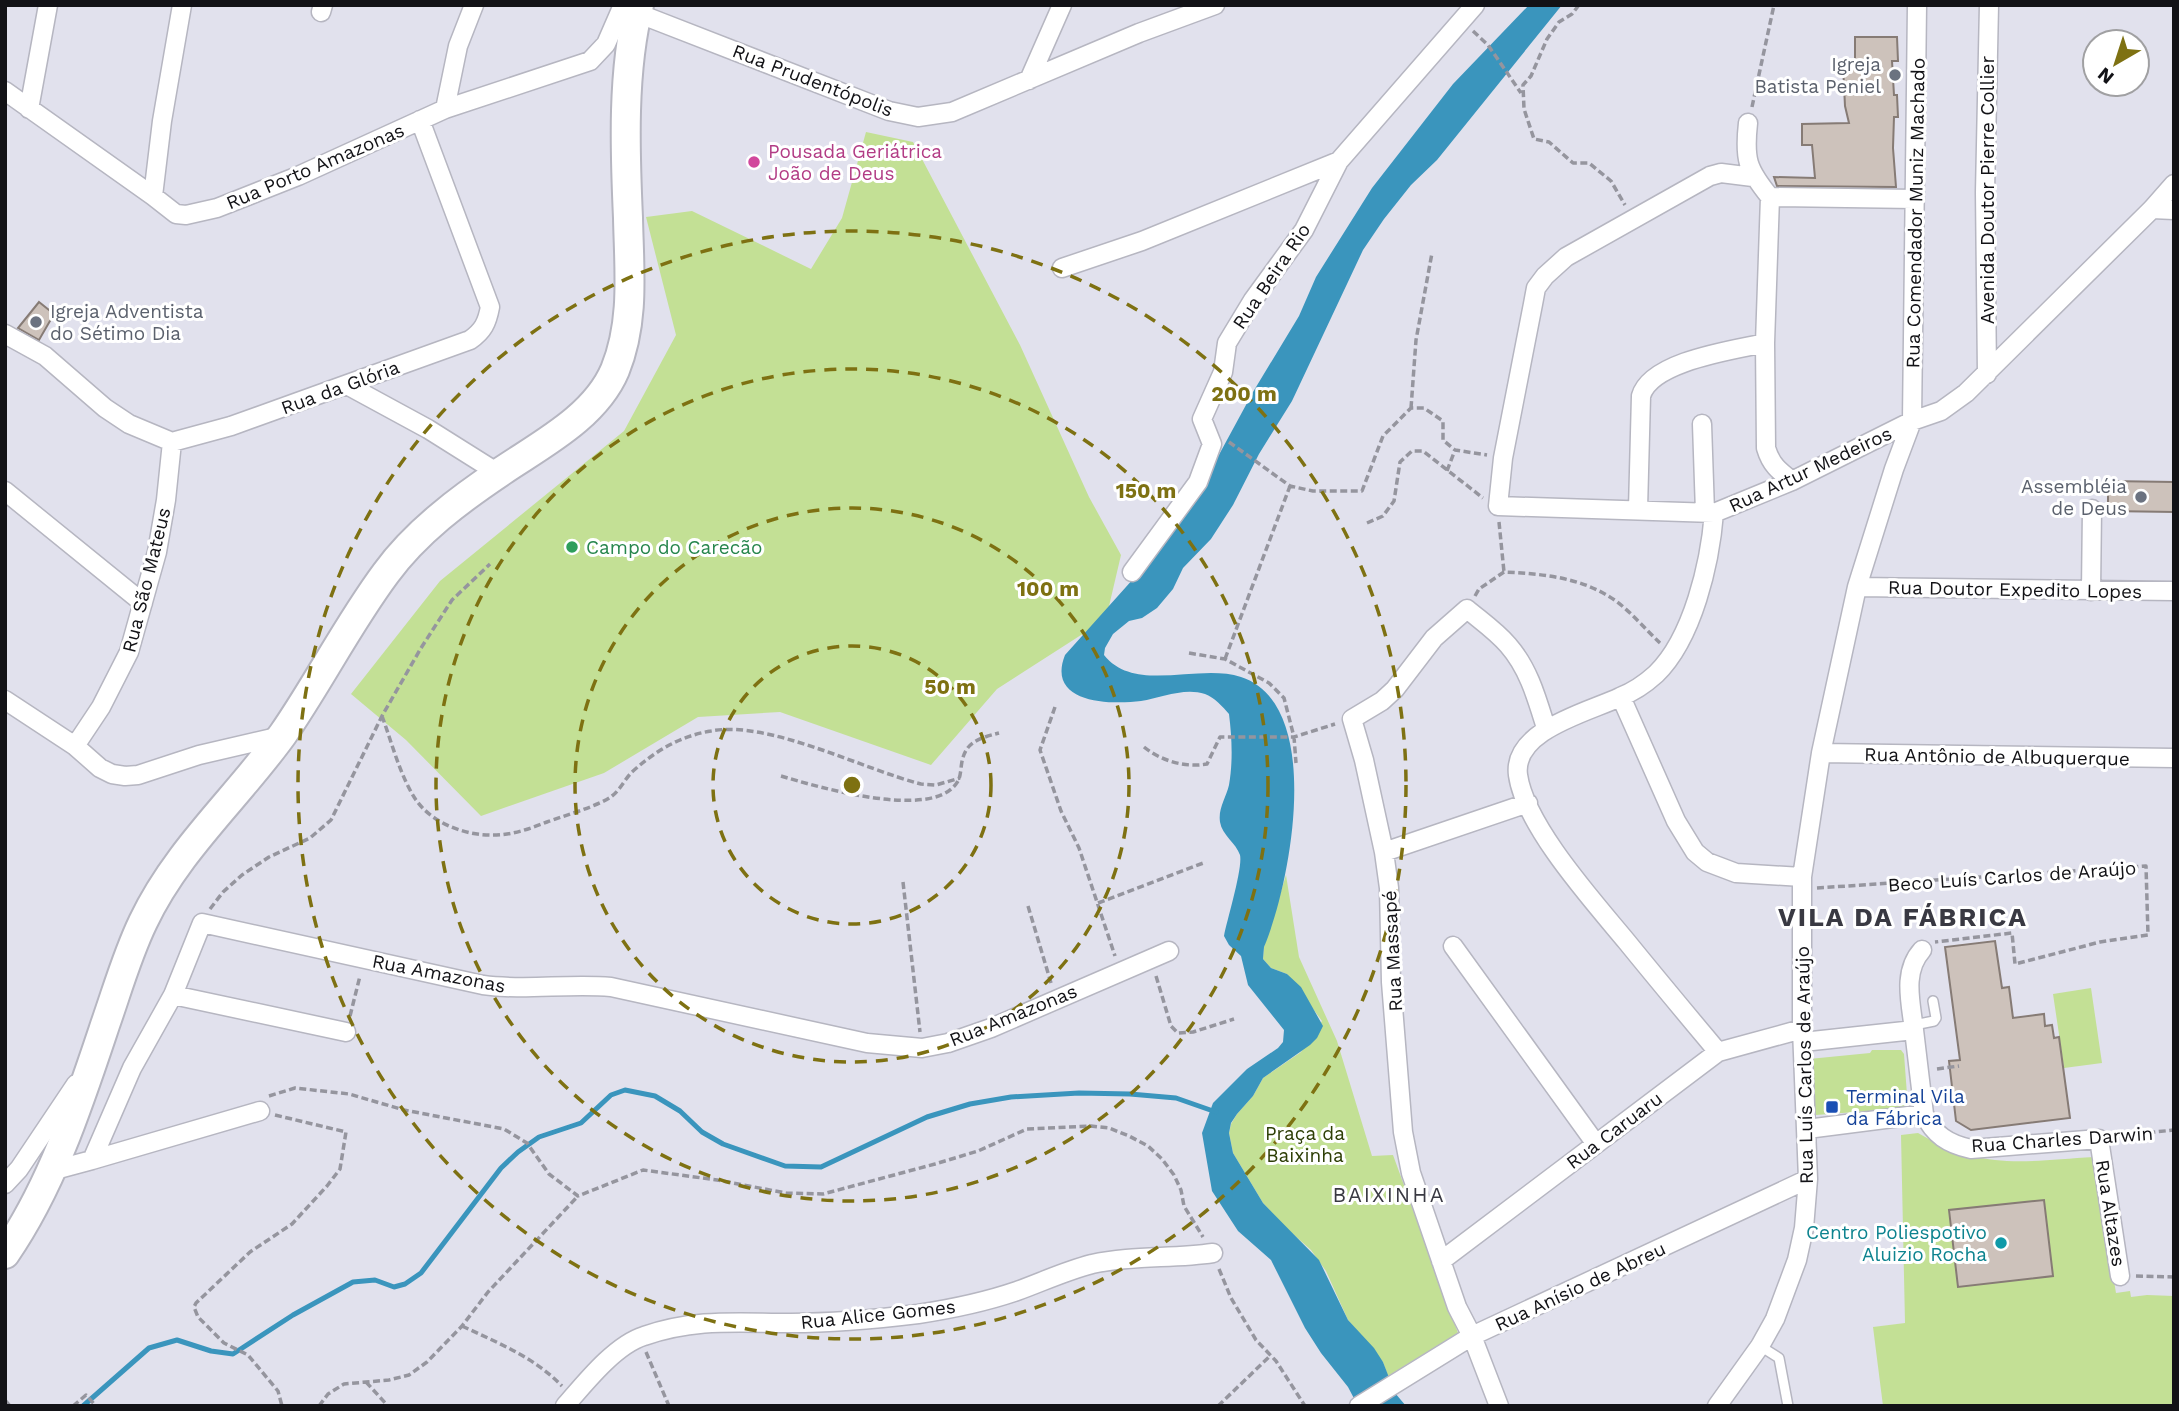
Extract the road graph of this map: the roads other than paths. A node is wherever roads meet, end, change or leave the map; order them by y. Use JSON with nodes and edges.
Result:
{"nodes":[{"id":1,"x":48,"y":5,"type":"edge"},
{"id":2,"x":182,"y":5,"type":"edge"},
{"id":3,"x":474,"y":5,"type":"edge"},
{"id":4,"x":1062,"y":5,"type":"edge"},
{"id":5,"x":1215,"y":5,"type":"edge"},
{"id":6,"x":1475,"y":5,"type":"edge"},
{"id":7,"x":1917,"y":5,"type":"edge"},
{"id":8,"x":1989,"y":5,"type":"edge"},
{"id":9,"x":633,"y":8,"type":"edge"},
{"id":10,"x":1029,"y":80,"type":"junction"},
{"id":11,"x":5,"y":91,"type":"edge"},
{"id":12,"x":29,"y":109,"type":"junction"},
{"id":13,"x":445,"y":110,"type":"junction"},
{"id":14,"x":420,"y":120,"type":"junction"},
{"id":15,"x":1748,"y":123,"type":"road end"},
{"id":16,"x":1339,"y":160,"type":"junction"},
{"id":17,"x":1753,"y":177,"type":"junction"},
{"id":18,"x":2174,"y":184,"type":"edge"},
{"id":19,"x":153,"y":196,"type":"junction"},
{"id":20,"x":1770,"y":197,"type":"junction"},
{"id":21,"x":1916,"y":199,"type":"junction"},
{"id":22,"x":2152,"y":209,"type":"junction"},
{"id":23,"x":2174,"y":211,"type":"edge"},
{"id":24,"x":1062,"y":268,"type":"dead end"},
{"id":25,"x":5,"y":334,"type":"edge"},
{"id":26,"x":1765,"y":343,"type":"junction"},
{"id":27,"x":1987,"y":374,"type":"junction"},
{"id":28,"x":347,"y":385,"type":"junction"},
{"id":29,"x":1912,"y":421,"type":"junction"},
{"id":30,"x":1702,"y":424,"type":"dead end"},
{"id":31,"x":172,"y":442,"type":"junction"},
{"id":32,"x":498,"y":474,"type":"junction"},
{"id":33,"x":1792,"y":481,"type":"junction"},
{"id":34,"x":5,"y":491,"type":"edge"},
{"id":35,"x":1638,"y":509,"type":"junction"},
{"id":36,"x":2092,"y":509,"type":"dead end"},
{"id":37,"x":1709,"y":513,"type":"junction"},
{"id":38,"x":1132,"y":572,"type":"dead end"},
{"id":39,"x":1857,"y":587,"type":"junction"},
{"id":40,"x":2091,"y":591,"type":"junction"},
{"id":41,"x":2174,"y":591,"type":"edge"},
{"id":42,"x":143,"y":603,"type":"junction"},
{"id":43,"x":1621,"y":697,"type":"junction"},
{"id":44,"x":5,"y":700,"type":"edge"},
{"id":45,"x":1546,"y":729,"type":"junction"},
{"id":46,"x":281,"y":736,"type":"junction"},
{"id":47,"x":75,"y":746,"type":"junction"},
{"id":48,"x":1821,"y":753,"type":"junction"},
{"id":49,"x":2174,"y":758,"type":"edge"},
{"id":50,"x":1528,"y":803,"type":"junction"},
{"id":51,"x":1384,"y":852,"type":"junction"},
{"id":52,"x":1801,"y":883,"type":"junction"},
{"id":53,"x":1453,"y":946,"type":"dead end"},
{"id":54,"x":1922,"y":950,"type":"road end"},
{"id":55,"x":1169,"y":951,"type":"dead end"},
{"id":56,"x":173,"y":995,"type":"junction"},
{"id":57,"x":1933,"y":1001,"type":"dead end"},
{"id":58,"x":1914,"y":1028,"type":"junction"},
{"id":59,"x":346,"y":1031,"type":"road end"},
{"id":60,"x":1803,"y":1035,"type":"junction"},
{"id":61,"x":1718,"y":1052,"type":"junction"},
{"id":62,"x":92,"y":1062,"type":"junction"},
{"id":63,"x":260,"y":1111,"type":"road end"},
{"id":64,"x":1924,"y":1114,"type":"junction"},
{"id":65,"x":1807,"y":1129,"type":"junction"},
{"id":66,"x":2099,"y":1139,"type":"joint"},
{"id":67,"x":1596,"y":1144,"type":"junction"},
{"id":68,"x":92,"y":1160,"type":"junction"},
{"id":69,"x":51,"y":1171,"type":"junction"},
{"id":70,"x":1808,"y":1179,"type":"junction"},
{"id":71,"x":5,"y":1184,"type":"edge"},
{"id":72,"x":1213,"y":1253,"type":"road end"},
{"id":73,"x":5,"y":1254,"type":"edge"},
{"id":74,"x":1441,"y":1261,"type":"junction"},
{"id":75,"x":2120,"y":1276,"type":"road end"},
{"id":76,"x":1472,"y":1336,"type":"junction"},
{"id":77,"x":1760,"y":1346,"type":"junction"},
{"id":78,"x":574,"y":1403,"type":"edge"},
{"id":79,"x":1359,"y":1406,"type":"edge"},
{"id":80,"x":1499,"y":1406,"type":"edge"},
{"id":81,"x":1717,"y":1406,"type":"edge"},
{"id":82,"x":1788,"y":1406,"type":"edge"}],
"edges":[{"from":1,"to":12,"type":"street"},
{"from":2,"to":19,"type":"street"},
{"from":3,"to":13,"type":"street"},
{"from":4,"to":10,"type":"street"},
{"from":5,"to":10,"type":"street","name":"Rua Prudentópolis"},
{"from":6,"to":16,"type":"street","name":"Rua Beira Rio"},
{"from":7,"to":21,"type":"street","name":"Rua Comendador Muniz Machado"},
{"from":8,"to":27,"type":"street","name":"Avenida Doutor Pierre Collier"},
{"from":9,"to":10,"type":"street","name":"Rua Prudentópolis"},
{"from":9,"to":13,"type":"street","name":"Rua Porto Amazonas"},
{"from":9,"to":32,"type":"main road"},
{"from":11,"to":12,"type":"street","name":"Rua Porto Amazonas"},
{"from":12,"to":19,"type":"street","name":"Rua Porto Amazonas"},
{"from":13,"to":14,"type":"street","name":"Rua Porto Amazonas"},
{"from":14,"to":19,"type":"street","name":"Rua Porto Amazonas"},
{"from":14,"to":28,"type":"street","name":"Rua da Glória"},
{"from":15,"to":17,"type":"street"},
{"from":16,"to":24,"type":"street"},
{"from":16,"to":38,"type":"street","name":"Rua Beira Rio"},
{"from":17,"to":20,"type":"street"},
{"from":17,"to":35,"type":"street"},
{"from":18,"to":22,"type":"street","name":"Rua Artur Medeiros"},
{"from":20,"to":21,"type":"street"},
{"from":20,"to":26,"type":"street"},
{"from":21,"to":29,"type":"street","name":"Rua Comendador Muniz Machado"},
{"from":22,"to":23,"type":"street"},
{"from":22,"to":27,"type":"street","name":"Rua Artur Medeiros"},
{"from":25,"to":31,"type":"street"},
{"from":26,"to":33,"type":"street"},
{"from":26,"to":35,"type":"street"},
{"from":27,"to":29,"type":"street","name":"Rua Artur Medeiros"},
{"from":28,"to":31,"type":"street","name":"Rua da Glória"},
{"from":28,"to":32,"type":"street"},
{"from":29,"to":33,"type":"street","name":"Rua Artur Medeiros"},
{"from":29,"to":39,"type":"street","name":"Rua Luís Carlos de Araújo"},
{"from":30,"to":37,"type":"street"},
{"from":31,"to":42,"type":"street","name":"Rua São Mateus"},
{"from":32,"to":46,"type":"main road"},
{"from":33,"to":37,"type":"street","name":"Rua Artur Medeiros"},
{"from":34,"to":42,"type":"street"},
{"from":35,"to":37,"type":"street"},
{"from":36,"to":40,"type":"street"},
{"from":37,"to":43,"type":"street","name":"Rua Artur Medeiros"},
{"from":39,"to":40,"type":"street","name":"Rua Doutor Expedito Lopes"},
{"from":39,"to":48,"type":"street","name":"Rua Luís Carlos de Araújo"},
{"from":40,"to":41,"type":"street","name":"Rua Doutor Expedito Lopes"},
{"from":42,"to":47,"type":"street","name":"Rua São Mateus"},
{"from":43,"to":45,"type":"street","name":"Rua Artur Medeiros"},
{"from":43,"to":52,"type":"street"},
{"from":44,"to":47,"type":"street"},
{"from":45,"to":50,"type":"street","name":"Rua Artur Medeiros"},
{"from":45,"to":51,"type":"street","name":"Rua Massapé"},
{"from":46,"to":47,"type":"street"},
{"from":46,"to":62,"type":"main road"},
{"from":48,"to":49,"type":"street","name":"Rua Antônio de Albuquerque"},
{"from":48,"to":52,"type":"street","name":"Rua Luís Carlos de Araújo"},
{"from":50,"to":51,"type":"street"},
{"from":50,"to":61,"type":"street","name":"Rua Artur Medeiros"},
{"from":51,"to":74,"type":"street","name":"Rua Massapé"},
{"from":52,"to":60,"type":"street","name":"Rua Luís Carlos de Araújo"},
{"from":53,"to":67,"type":"street"},
{"from":54,"to":58,"type":"street"},
{"from":55,"to":56,"type":"street","name":"Rua Amazonas"},
{"from":56,"to":59,"type":"street"},
{"from":56,"to":68,"type":"street"},
{"from":57,"to":58,"type":"lane"},
{"from":58,"to":60,"type":"street","name":"Rua Caruaru"},
{"from":58,"to":64,"type":"street"},
{"from":60,"to":61,"type":"street","name":"Rua Caruaru"},
{"from":60,"to":65,"type":"street","name":"Rua Luís Carlos de Araújo"},
{"from":61,"to":67,"type":"street","name":"Rua Caruaru"},
{"from":62,"to":69,"type":"main road"},
{"from":62,"to":71,"type":"street"},
{"from":63,"to":68,"type":"street"},
{"from":64,"to":65,"type":"street"},
{"from":64,"to":66,"type":"street","name":"Rua Charles Darwin"},
{"from":65,"to":70,"type":"street","name":"Rua Luís Carlos de Araújo"},
{"from":66,"to":75,"type":"street","name":"Rua Altazes"},
{"from":67,"to":74,"type":"street","name":"Rua Caruaru"},
{"from":68,"to":69,"type":"street"},
{"from":69,"to":73,"type":"main road"},
{"from":70,"to":76,"type":"street","name":"Rua Anísio de Abreu"},
{"from":70,"to":77,"type":"street","name":"Rua Luís Carlos de Araújo"},
{"from":72,"to":78,"type":"street","name":"Rua Alice Gomes"},
{"from":74,"to":76,"type":"street","name":"Rua Massapé"},
{"from":76,"to":79,"type":"street","name":"Rua Anísio de Abreu"},
{"from":76,"to":80,"type":"street"},
{"from":77,"to":81,"type":"street","name":"Rua Luís Carlos de Araújo"},
{"from":77,"to":82,"type":"lane"}]}
